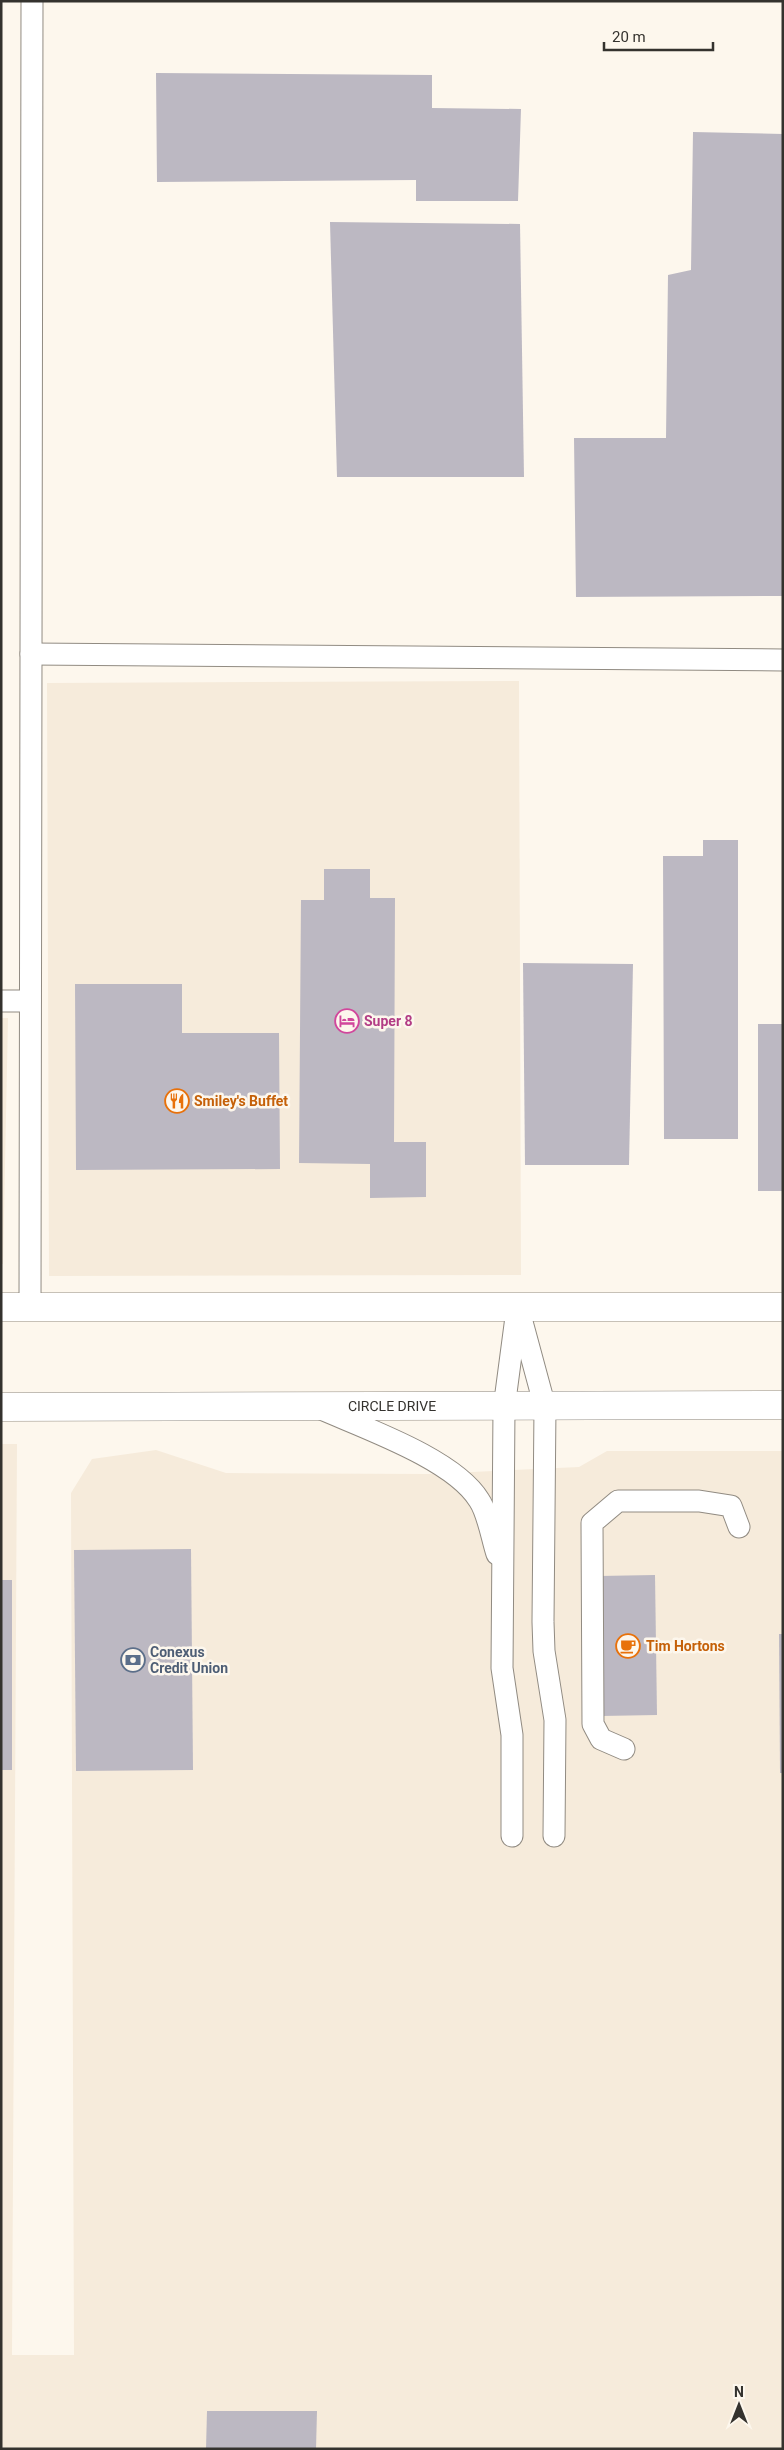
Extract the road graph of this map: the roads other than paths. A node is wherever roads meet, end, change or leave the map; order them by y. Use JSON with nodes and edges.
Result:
{"nodes":[{"id":1,"x":32,"y":1,"type":"edge"},
{"id":2,"x":31,"y":654,"type":"junction"},
{"id":3,"x":783,"y":660,"type":"edge"},
{"id":4,"x":1,"y":1000,"type":"edge"},
{"id":5,"x":30,"y":1001,"type":"junction"},
{"id":6,"x":1,"y":1307,"type":"edge"},
{"id":7,"x":30,"y":1307,"type":"junction"},
{"id":8,"x":518,"y":1307,"type":"junction"},
{"id":9,"x":783,"y":1307,"type":"edge"},
{"id":10,"x":783,"y":1405,"type":"edge"},
{"id":11,"x":1,"y":1407,"type":"edge"},
{"id":12,"x":544,"y":1407,"type":"junction"},
{"id":13,"x":318,"y":1408,"type":"junction"},
{"id":14,"x":504,"y":1408,"type":"junction"},
{"id":15,"x":739,"y":1527,"type":"dead end"},
{"id":16,"x":503,"y":1574,"type":"junction"},
{"id":17,"x":624,"y":1748,"type":"dead end"},
{"id":18,"x":512,"y":1836,"type":"dead end"},
{"id":19,"x":554,"y":1836,"type":"dead end"}],
"edges":[{"from":1,"to":2,"type":"lane"},
{"from":2,"to":3,"type":"lane"},
{"from":2,"to":5,"type":"lane"},
{"from":4,"to":5,"type":"lane"},
{"from":5,"to":7,"type":"lane"},
{"from":6,"to":7,"type":"highway"},
{"from":7,"to":8,"type":"highway"},
{"from":8,"to":9,"type":"highway"},
{"from":8,"to":12,"type":"lane"},
{"from":8,"to":14,"type":"lane"},
{"from":10,"to":12,"type":"highway","name":"CIRCLE DRIVE"},
{"from":11,"to":13,"type":"highway","name":"CIRCLE DRIVE"},
{"from":12,"to":14,"type":"highway","name":"CIRCLE DRIVE"},
{"from":12,"to":19,"type":"lane"},
{"from":13,"to":14,"type":"highway","name":"CIRCLE DRIVE"},
{"from":13,"to":16,"type":"lane"},
{"from":14,"to":16,"type":"lane"},
{"from":15,"to":17,"type":"lane"},
{"from":16,"to":18,"type":"lane"}]}
